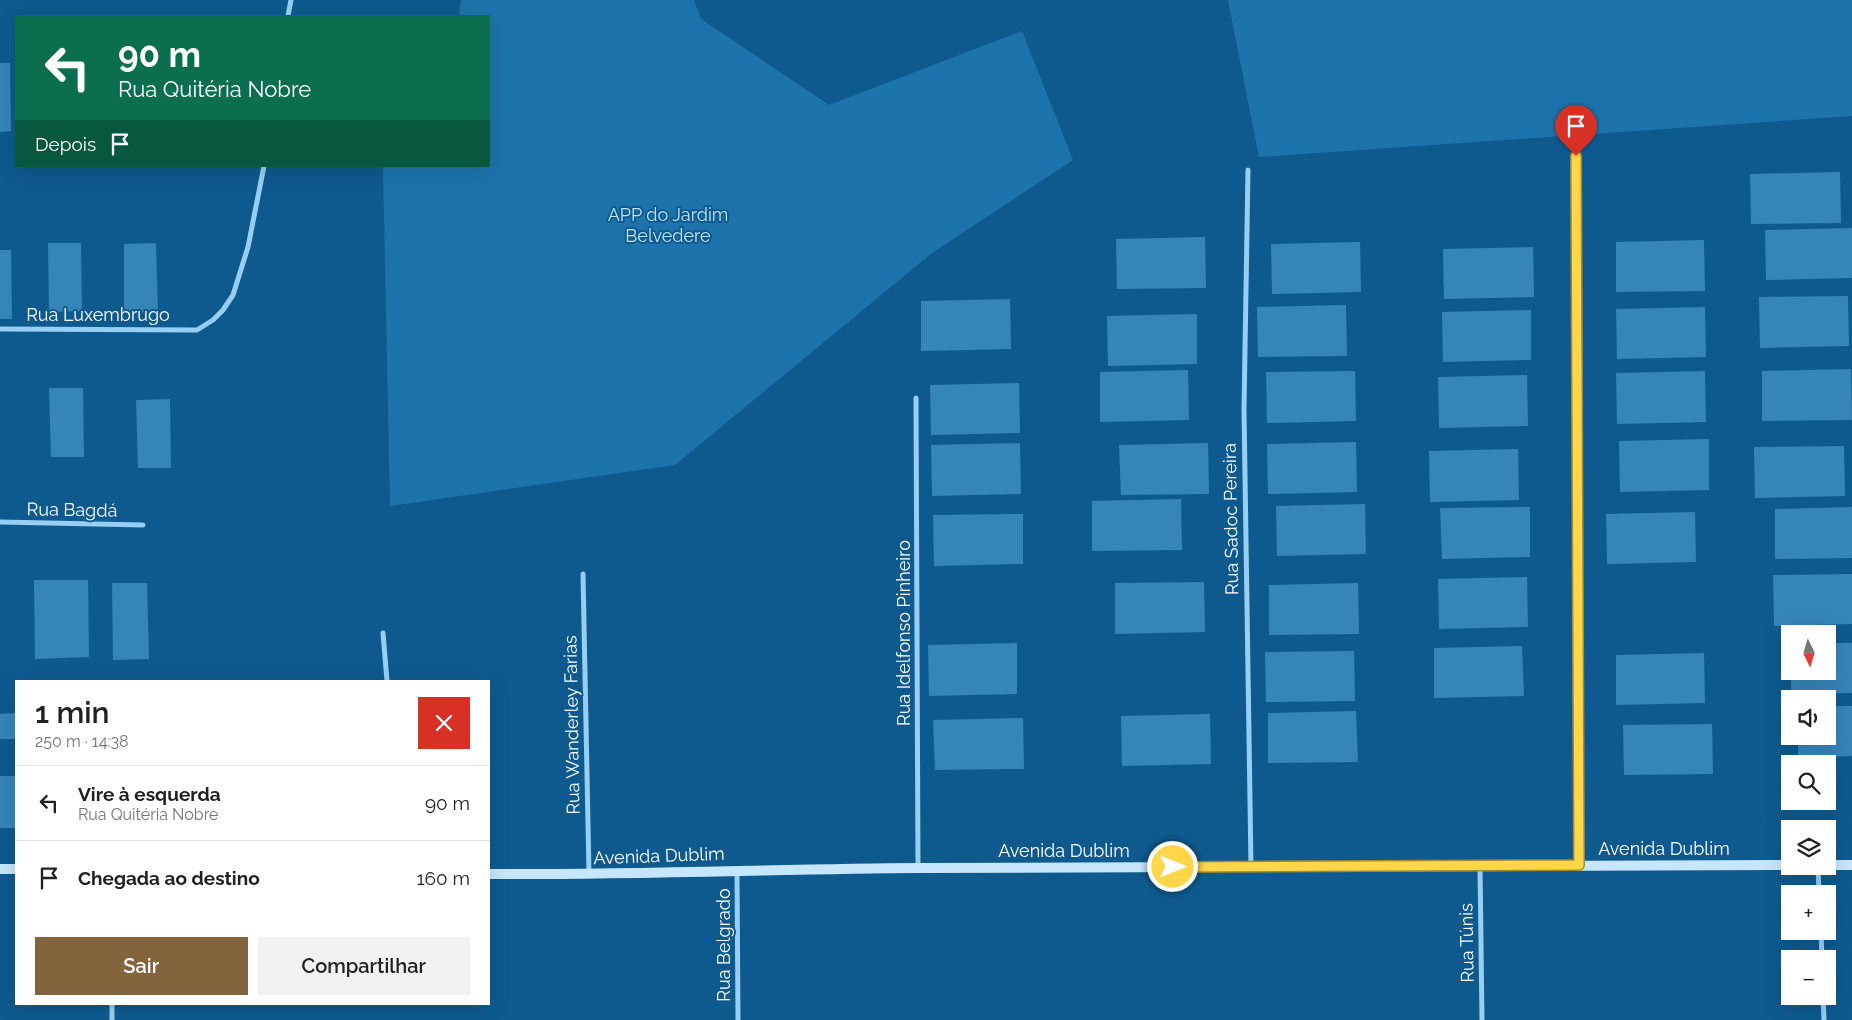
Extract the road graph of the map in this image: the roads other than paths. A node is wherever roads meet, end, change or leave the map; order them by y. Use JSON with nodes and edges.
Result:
{"nodes":[{"id":1,"x":291,"y":0,"type":"edge"},
{"id":2,"x":288,"y":15,"type":"edge"},
{"id":3,"x":1576,"y":156,"type":"dead end"},
{"id":4,"x":264,"y":167,"type":"edge"},
{"id":5,"x":1248,"y":170,"type":"dead end"},
{"id":6,"x":0,"y":328,"type":"edge"},
{"id":7,"x":916,"y":398,"type":"dead end"},
{"id":8,"x":0,"y":522,"type":"edge"},
{"id":9,"x":143,"y":525,"type":"dead end"},
{"id":10,"x":583,"y":574,"type":"dead end"},
{"id":11,"x":383,"y":633,"type":"dead end"},
{"id":12,"x":387,"y":680,"type":"edge"},
{"id":13,"x":1480,"y":865,"type":"junction"},
{"id":14,"x":1579,"y":865,"type":"junction"},
{"id":15,"x":1781,"y":865,"type":"edge"},
{"id":16,"x":1836,"y":865,"type":"edge"},
{"id":17,"x":1852,"y":865,"type":"edge"},
{"id":18,"x":1251,"y":867,"type":"junction"},
{"id":19,"x":918,"y":868,"type":"junction"},
{"id":20,"x":0,"y":869,"type":"edge"},
{"id":21,"x":15,"y":869,"type":"edge"},
{"id":22,"x":737,"y":870,"type":"junction"},
{"id":23,"x":490,"y":874,"type":"edge"},
{"id":24,"x":589,"y":875,"type":"junction"},
{"id":25,"x":112,"y":1005,"type":"edge"},
{"id":26,"x":1823,"y":1005,"type":"edge"},
{"id":27,"x":112,"y":1020,"type":"edge"},
{"id":28,"x":738,"y":1020,"type":"edge"},
{"id":29,"x":1482,"y":1020,"type":"edge"},
{"id":30,"x":1824,"y":1020,"type":"edge"}],
"edges":[{"from":1,"to":2,"type":"street"},
{"from":3,"to":14,"type":"street"},
{"from":4,"to":6,"type":"street","name":"Rua Luxembrugo"},
{"from":5,"to":18,"type":"street","name":"Rua Sadoc Pereira"},
{"from":7,"to":19,"type":"street","name":"Rua Idelfonso Pinheiro"},
{"from":8,"to":9,"type":"street","name":"Rua Bagdá"},
{"from":10,"to":24,"type":"street","name":"Rua Wanderley Farias"},
{"from":11,"to":12,"type":"street"},
{"from":13,"to":14,"type":"street","name":"Avenida Dublim"},
{"from":13,"to":18,"type":"street","name":"Avenida Dublim"},
{"from":13,"to":29,"type":"street","name":"Rua Túnis"},
{"from":14,"to":15,"type":"street","name":"Avenida Dublim"},
{"from":16,"to":17,"type":"street"},
{"from":18,"to":19,"type":"street","name":"Avenida Dublim"},
{"from":19,"to":22,"type":"street","name":"Avenida Dublim"},
{"from":20,"to":21,"type":"street"},
{"from":22,"to":24,"type":"street","name":"Avenida Dublim"},
{"from":22,"to":28,"type":"street","name":"Rua Belgrado"},
{"from":23,"to":24,"type":"street","name":"Avenida Dublim"},
{"from":25,"to":27,"type":"street"},
{"from":26,"to":30,"type":"street"}]}
